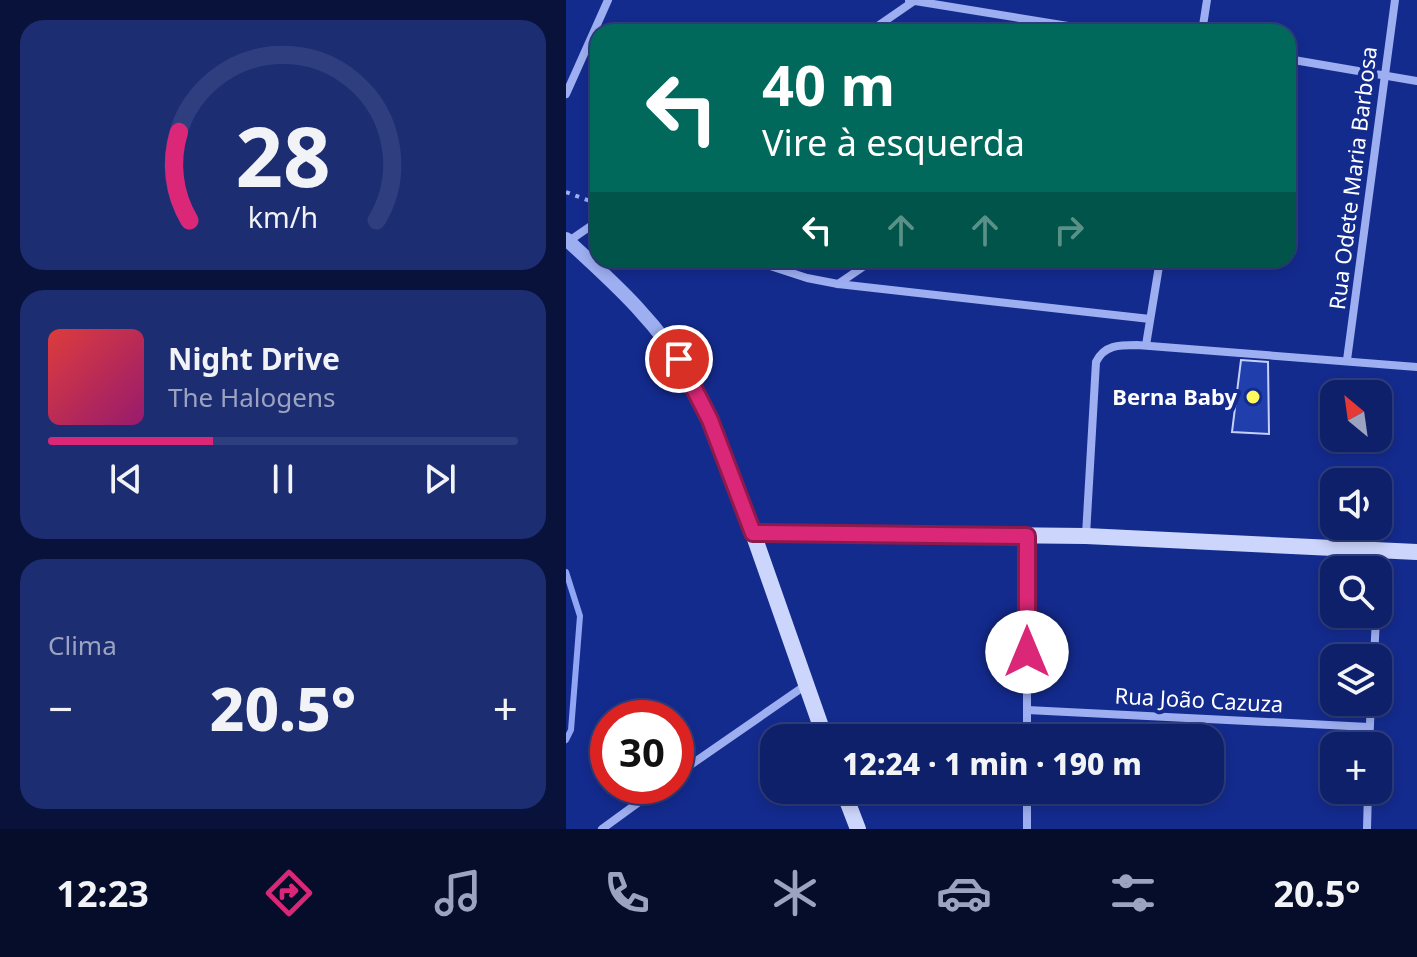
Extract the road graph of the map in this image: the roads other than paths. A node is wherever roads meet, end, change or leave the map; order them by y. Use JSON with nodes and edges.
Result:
{"nodes":[{"id":1,"x":608,"y":0,"type":"edge"},
{"id":2,"x":912,"y":0,"type":"edge"},
{"id":3,"x":1207,"y":0,"type":"edge"},
{"id":4,"x":1395,"y":0,"type":"edge"},
{"id":5,"x":597,"y":24,"type":"edge"},
{"id":6,"x":880,"y":24,"type":"edge"},
{"id":7,"x":1057,"y":24,"type":"edge"},
{"id":8,"x":1203,"y":24,"type":"edge"},
{"id":9,"x":590,"y":40,"type":"edge"},
{"id":10,"x":1296,"y":60,"type":"edge"},
{"id":11,"x":1384,"y":76,"type":"junction"},
{"id":12,"x":1417,"y":81,"type":"edge"},
{"id":13,"x":566,"y":94,"type":"edge"},
{"id":14,"x":590,"y":226,"type":"edge"},
{"id":15,"x":567,"y":241,"type":"edge"},
{"id":16,"x":590,"y":262,"type":"edge"},
{"id":17,"x":597,"y":268,"type":"edge"},
{"id":18,"x":775,"y":268,"type":"edge"},
{"id":19,"x":861,"y":268,"type":"edge"},
{"id":20,"x":1159,"y":268,"type":"edge"},
{"id":21,"x":838,"y":284,"type":"junction"},
{"id":22,"x":1150,"y":319,"type":"junction"},
{"id":23,"x":1146,"y":345,"type":"junction"},
{"id":24,"x":1347,"y":360,"type":"junction"},
{"id":25,"x":1417,"y":367,"type":"edge"},
{"id":26,"x":753,"y":533,"type":"junction"},
{"id":27,"x":1027,"y":536,"type":"junction"},
{"id":28,"x":1086,"y":536,"type":"junction"},
{"id":29,"x":1417,"y":552,"type":"edge"},
{"id":30,"x":806,"y":685,"type":"junction"},
{"id":31,"x":1027,"y":710,"type":"junction"},
{"id":32,"x":1370,"y":716,"type":"edge"},
{"id":33,"x":820,"y":724,"type":"edge"},
{"id":34,"x":1027,"y":724,"type":"edge"},
{"id":35,"x":1369,"y":727,"type":"junction"},
{"id":36,"x":1369,"y":732,"type":"edge"},
{"id":37,"x":694,"y":763,"type":"edge"},
{"id":38,"x":636,"y":804,"type":"edge"},
{"id":39,"x":848,"y":804,"type":"edge"},
{"id":40,"x":1027,"y":804,"type":"edge"},
{"id":41,"x":1368,"y":804,"type":"edge"},
{"id":42,"x":602,"y":829,"type":"edge"},
{"id":43,"x":858,"y":829,"type":"edge"},
{"id":44,"x":1027,"y":829,"type":"edge"},
{"id":45,"x":1367,"y":829,"type":"edge"}],
"edges":[{"from":1,"to":5,"type":"street"},
{"from":2,"to":6,"type":"street"},
{"from":2,"to":7,"type":"street"},
{"from":3,"to":8,"type":"street"},
{"from":4,"to":11,"type":"street","name":"Rua Odete Maria Barbosa"},
{"from":9,"to":13,"type":"street"},
{"from":10,"to":11,"type":"street"},
{"from":11,"to":12,"type":"street"},
{"from":11,"to":24,"type":"street","name":"Rua Odete Maria Barbosa"},
{"from":14,"to":15,"type":"street"},
{"from":15,"to":16,"type":"street"},
{"from":17,"to":26,"type":"street"},
{"from":18,"to":21,"type":"street"},
{"from":19,"to":21,"type":"street"},
{"from":20,"to":22,"type":"street"},
{"from":21,"to":22,"type":"street"},
{"from":22,"to":23,"type":"street"},
{"from":23,"to":24,"type":"street"},
{"from":23,"to":28,"type":"street"},
{"from":24,"to":25,"type":"street"},
{"from":26,"to":27,"type":"main road"},
{"from":26,"to":30,"type":"main road"},
{"from":27,"to":28,"type":"main road"},
{"from":27,"to":31,"type":"street"},
{"from":28,"to":29,"type":"main road"},
{"from":30,"to":33,"type":"main road"},
{"from":30,"to":37,"type":"street"},
{"from":31,"to":34,"type":"street"},
{"from":31,"to":35,"type":"street","name":"Rua João Cazuza"},
{"from":32,"to":35,"type":"street"},
{"from":35,"to":36,"type":"street"},
{"from":38,"to":42,"type":"street"},
{"from":39,"to":43,"type":"main road"},
{"from":40,"to":44,"type":"street"},
{"from":41,"to":45,"type":"street"}]}
